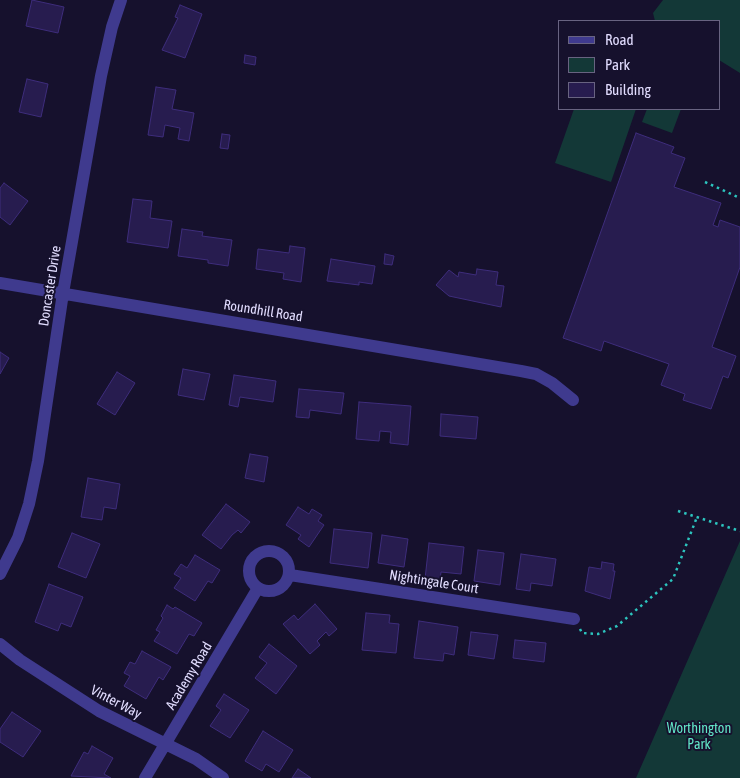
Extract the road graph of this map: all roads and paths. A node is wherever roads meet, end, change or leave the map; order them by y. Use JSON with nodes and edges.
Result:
{"nodes":[{"id":1,"x":122,"y":0,"type":"edge"},
{"id":2,"x":705,"y":182,"type":"dead end"},
{"id":3,"x":740,"y":198,"type":"edge"},
{"id":4,"x":0,"y":283,"type":"edge"},
{"id":5,"x":63,"y":293,"type":"junction"},
{"id":6,"x":573,"y":400,"type":"dead end"},
{"id":7,"x":678,"y":511,"type":"dead end"},
{"id":8,"x":697,"y":517,"type":"junction"},
{"id":9,"x":740,"y":532,"type":"edge"},
{"id":10,"x":0,"y":574,"type":"edge"},
{"id":11,"x":290,"y":574,"type":"junction"},
{"id":12,"x":258,"y":588,"type":"junction"},
{"id":13,"x":574,"y":619,"type":"joint"},
{"id":14,"x":0,"y":644,"type":"edge"},
{"id":15,"x":166,"y":744,"type":"junction"},
{"id":16,"x":145,"y":778,"type":"edge"},
{"id":17,"x":223,"y":778,"type":"edge"}],
"edges":[{"from":1,"to":5,"type":"street","name":"Doncaster Drive"},
{"from":2,"to":3,"type":"path"},
{"from":4,"to":5,"type":"street","name":"Roundhill Road"},
{"from":5,"to":6,"type":"street","name":"Roundhill Road"},
{"from":5,"to":10,"type":"street","name":"Doncaster Drive"},
{"from":7,"to":8,"type":"path"},
{"from":8,"to":9,"type":"path"},
{"from":8,"to":13,"type":"path"},
{"from":11,"to":12,"type":"street"},
{"from":11,"to":12,"type":"street"},
{"from":11,"to":13,"type":"street","name":"Nightingale Court"},
{"from":12,"to":15,"type":"street","name":"Academy Road"},
{"from":14,"to":15,"type":"street","name":"Vinter Way"},
{"from":15,"to":16,"type":"street","name":"Academy Road"},
{"from":15,"to":17,"type":"street","name":"Vinter Way"}]}
